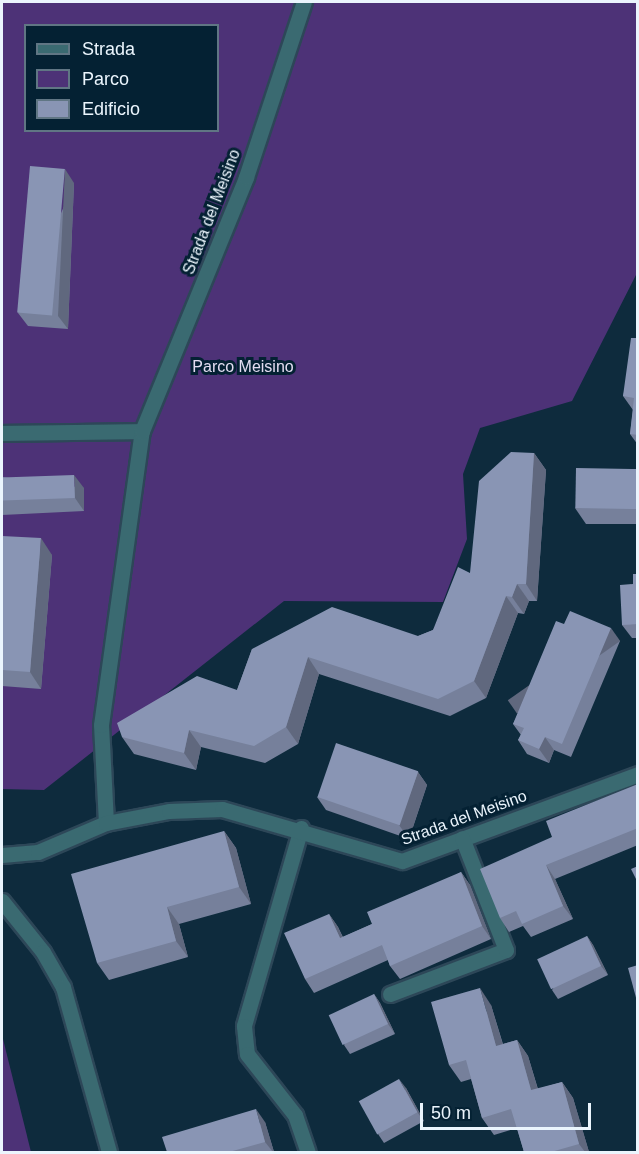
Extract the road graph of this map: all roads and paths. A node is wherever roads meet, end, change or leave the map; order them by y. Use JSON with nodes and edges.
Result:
{"nodes":[{"id":1,"x":304,"y":2,"type":"edge"},
{"id":2,"x":142,"y":431,"type":"junction"},
{"id":3,"x":2,"y":433,"type":"edge"},
{"id":4,"x":638,"y":774,"type":"edge"},
{"id":5,"x":106,"y":823,"type":"junction"},
{"id":6,"x":301,"y":828,"type":"junction"},
{"id":7,"x":462,"y":838,"type":"junction"},
{"id":8,"x":2,"y":855,"type":"edge"},
{"id":9,"x":2,"y":901,"type":"edge"},
{"id":10,"x":390,"y":994,"type":"dead end"},
{"id":11,"x":109,"y":1152,"type":"edge"},
{"id":12,"x":308,"y":1152,"type":"edge"}],
"edges":[{"from":1,"to":2,"type":"street","name":"Strada del Meisino"},
{"from":2,"to":3,"type":"street"},
{"from":2,"to":5,"type":"street","name":"Strada del Meisino"},
{"from":4,"to":7,"type":"street","name":"Strada del Meisino"},
{"from":5,"to":6,"type":"street","name":"Strada del Meisino"},
{"from":5,"to":8,"type":"street","name":"Strada del Meisino"},
{"from":6,"to":7,"type":"street","name":"Strada del Meisino"},
{"from":6,"to":12,"type":"street"},
{"from":7,"to":10,"type":"street"},
{"from":9,"to":11,"type":"street"}]}
